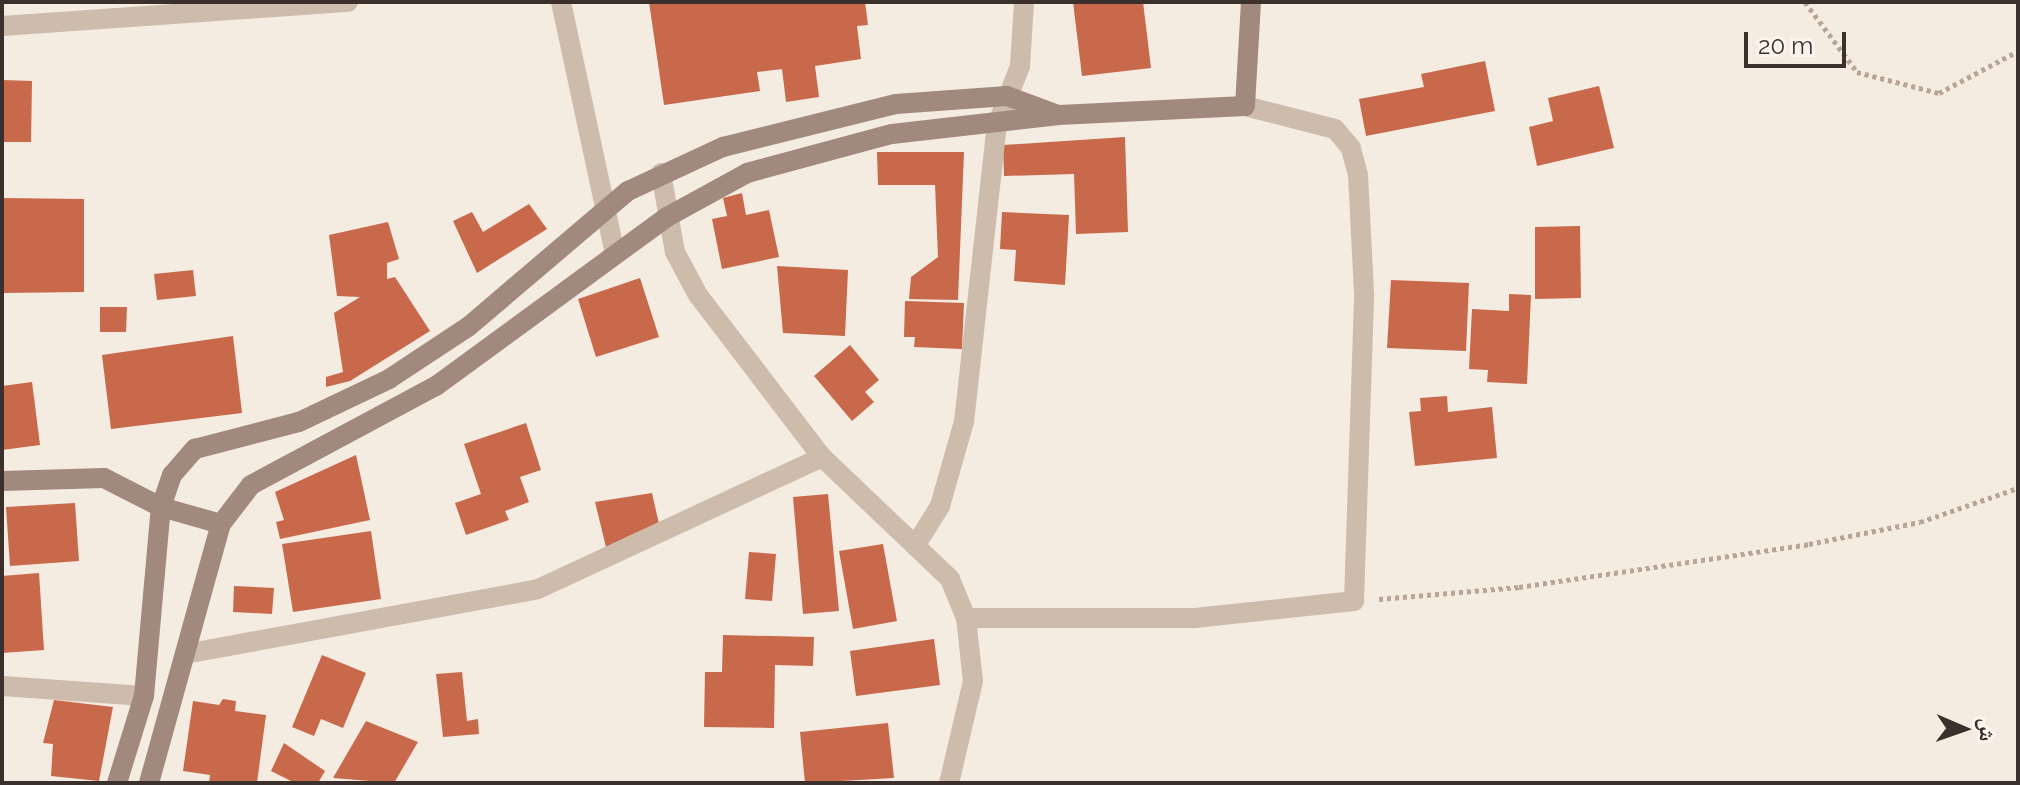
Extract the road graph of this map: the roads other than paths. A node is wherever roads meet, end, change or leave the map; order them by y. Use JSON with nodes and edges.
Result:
{"nodes":[{"id":1,"x":348,"y":2,"type":"edge"},
{"id":2,"x":561,"y":2,"type":"edge"},
{"id":3,"x":1024,"y":2,"type":"edge"},
{"id":4,"x":1251,"y":2,"type":"edge"},
{"id":5,"x":2,"y":26,"type":"edge"},
{"id":6,"x":1007,"y":96,"type":"junction"},
{"id":7,"x":1245,"y":106,"type":"junction"},
{"id":8,"x":1059,"y":115,"type":"junction"},
{"id":9,"x":997,"y":125,"type":"junction"},
{"id":10,"x":661,"y":173,"type":"junction"},
{"id":11,"x":607,"y":207,"type":"junction"},
{"id":12,"x":667,"y":217,"type":"junction"},
{"id":13,"x":615,"y":254,"type":"junction"},
{"id":14,"x":822,"y":457,"type":"junction"},
{"id":15,"x":2,"y":481,"type":"edge"},
{"id":16,"x":161,"y":507,"type":"junction"},
{"id":17,"x":221,"y":524,"type":"junction"},
{"id":18,"x":917,"y":543,"type":"junction"},
{"id":19,"x":966,"y":618,"type":"junction"},
{"id":20,"x":185,"y":654,"type":"junction"},
{"id":21,"x":2,"y":686,"type":"edge"},
{"id":22,"x":144,"y":696,"type":"junction"},
{"id":23,"x":117,"y":783,"type":"edge"},
{"id":24,"x":149,"y":783,"type":"edge"},
{"id":25,"x":949,"y":783,"type":"edge"}],
"edges":[{"from":1,"to":5,"type":"street"},
{"from":2,"to":11,"type":"street"},
{"from":3,"to":6,"type":"street"},
{"from":4,"to":7,"type":"main road"},
{"from":6,"to":8,"type":"main road"},
{"from":6,"to":9,"type":"street"},
{"from":6,"to":10,"type":"main road"},
{"from":7,"to":8,"type":"main road"},
{"from":7,"to":19,"type":"street"},
{"from":8,"to":9,"type":"main road"},
{"from":9,"to":12,"type":"main road"},
{"from":9,"to":18,"type":"street"},
{"from":10,"to":11,"type":"main road"},
{"from":10,"to":12,"type":"street"},
{"from":11,"to":13,"type":"street"},
{"from":11,"to":16,"type":"main road"},
{"from":12,"to":13,"type":"main road"},
{"from":12,"to":14,"type":"street"},
{"from":13,"to":17,"type":"main road"},
{"from":14,"to":18,"type":"street"},
{"from":14,"to":20,"type":"street"},
{"from":15,"to":16,"type":"main road"},
{"from":16,"to":17,"type":"main road"},
{"from":16,"to":22,"type":"main road"},
{"from":17,"to":20,"type":"main road"},
{"from":18,"to":19,"type":"street"},
{"from":19,"to":25,"type":"street"},
{"from":20,"to":24,"type":"main road"},
{"from":21,"to":22,"type":"street"},
{"from":22,"to":23,"type":"main road"}]}
